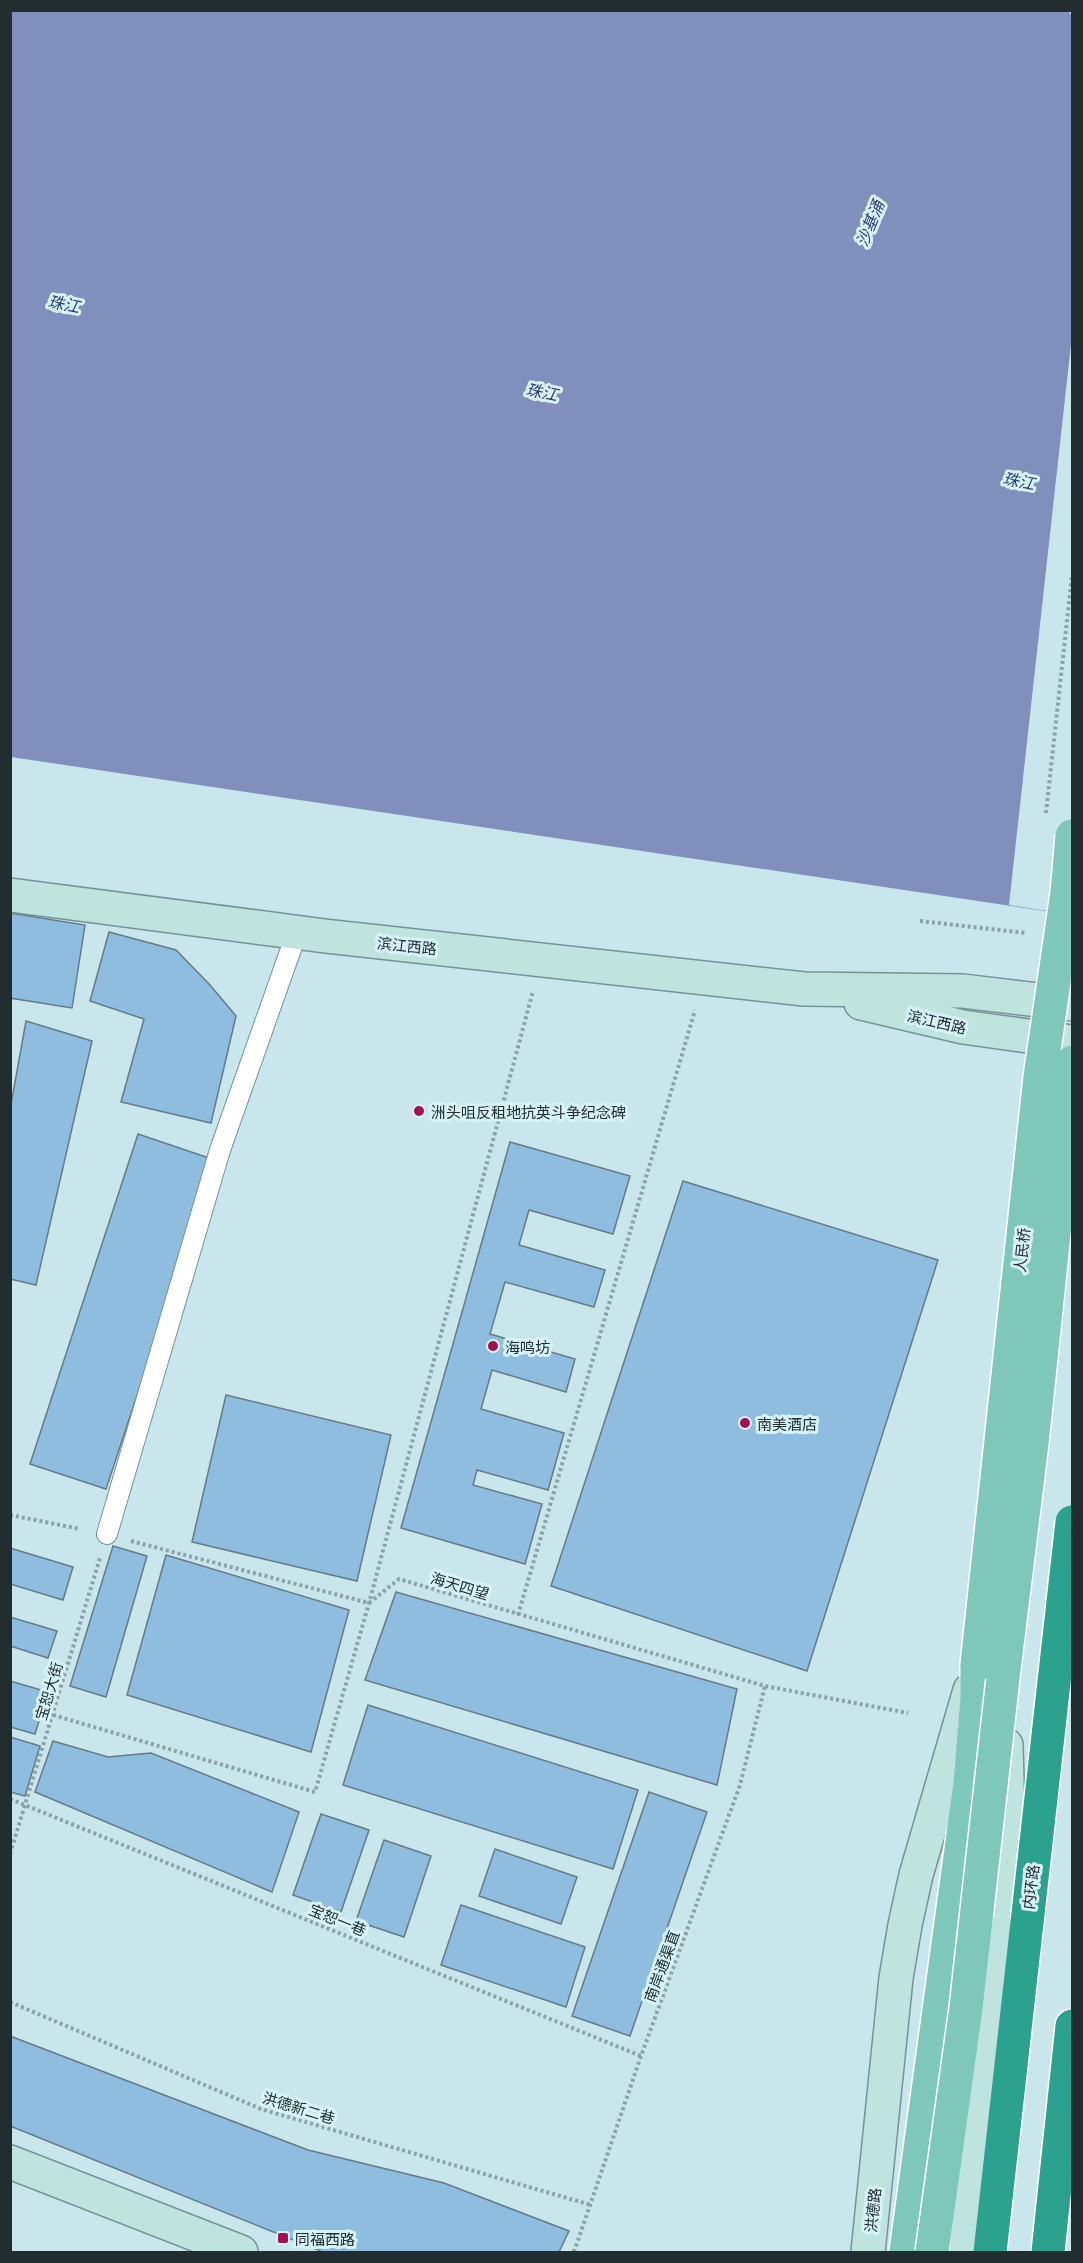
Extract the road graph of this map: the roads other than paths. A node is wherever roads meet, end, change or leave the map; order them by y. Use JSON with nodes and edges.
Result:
{"nodes":[{"id":1,"x":1072,"y":836,"type":"edge"},
{"id":2,"x":10,"y":895,"type":"edge"},
{"id":3,"x":297,"y":932,"type":"junction"},
{"id":4,"x":804,"y":989,"type":"junction"},
{"id":5,"x":1072,"y":1004,"type":"edge"},
{"id":6,"x":1072,"y":1041,"type":"edge"},
{"id":7,"x":1072,"y":1062,"type":"edge"},
{"id":8,"x":1072,"y":1522,"type":"edge"},
{"id":9,"x":107,"y":1534,"type":"road end"},
{"id":10,"x":990,"y":1667,"type":"junction"},
{"id":11,"x":1072,"y":2026,"type":"edge"},
{"id":12,"x":10,"y":2162,"type":"edge"},
{"id":13,"x":241,"y":2253,"type":"edge"},
{"id":14,"x":868,"y":2253,"type":"edge"},
{"id":15,"x":906,"y":2253,"type":"edge"},
{"id":16,"x":932,"y":2253,"type":"edge"},
{"id":17,"x":966,"y":2253,"type":"edge"},
{"id":18,"x":990,"y":2253,"type":"edge"},
{"id":19,"x":1048,"y":2253,"type":"edge"}],
"edges":[{"from":1,"to":10,"type":"main road","name":"人民桥","bridge":true},
{"from":2,"to":3,"type":"main road","name":"滨江西路"},
{"from":3,"to":4,"type":"main road","name":"滨江西路"},
{"from":3,"to":9,"type":"lane"},
{"from":4,"to":5,"type":"main road","name":"滨江西路"},
{"from":4,"to":6,"type":"main road","name":"滨江西路"},
{"from":7,"to":10,"type":"main road","name":"人民桥","bridge":true},
{"from":8,"to":18,"type":"highway","name":"内环路","bridge":true},
{"from":10,"to":14,"type":"main road","name":"洪德路"},
{"from":10,"to":15,"type":"main road"},
{"from":10,"to":16,"type":"main road","bridge":true},
{"from":10,"to":17,"type":"main road","bridge":true},
{"from":11,"to":19,"type":"highway"},
{"from":12,"to":13,"type":"main road"}]}
